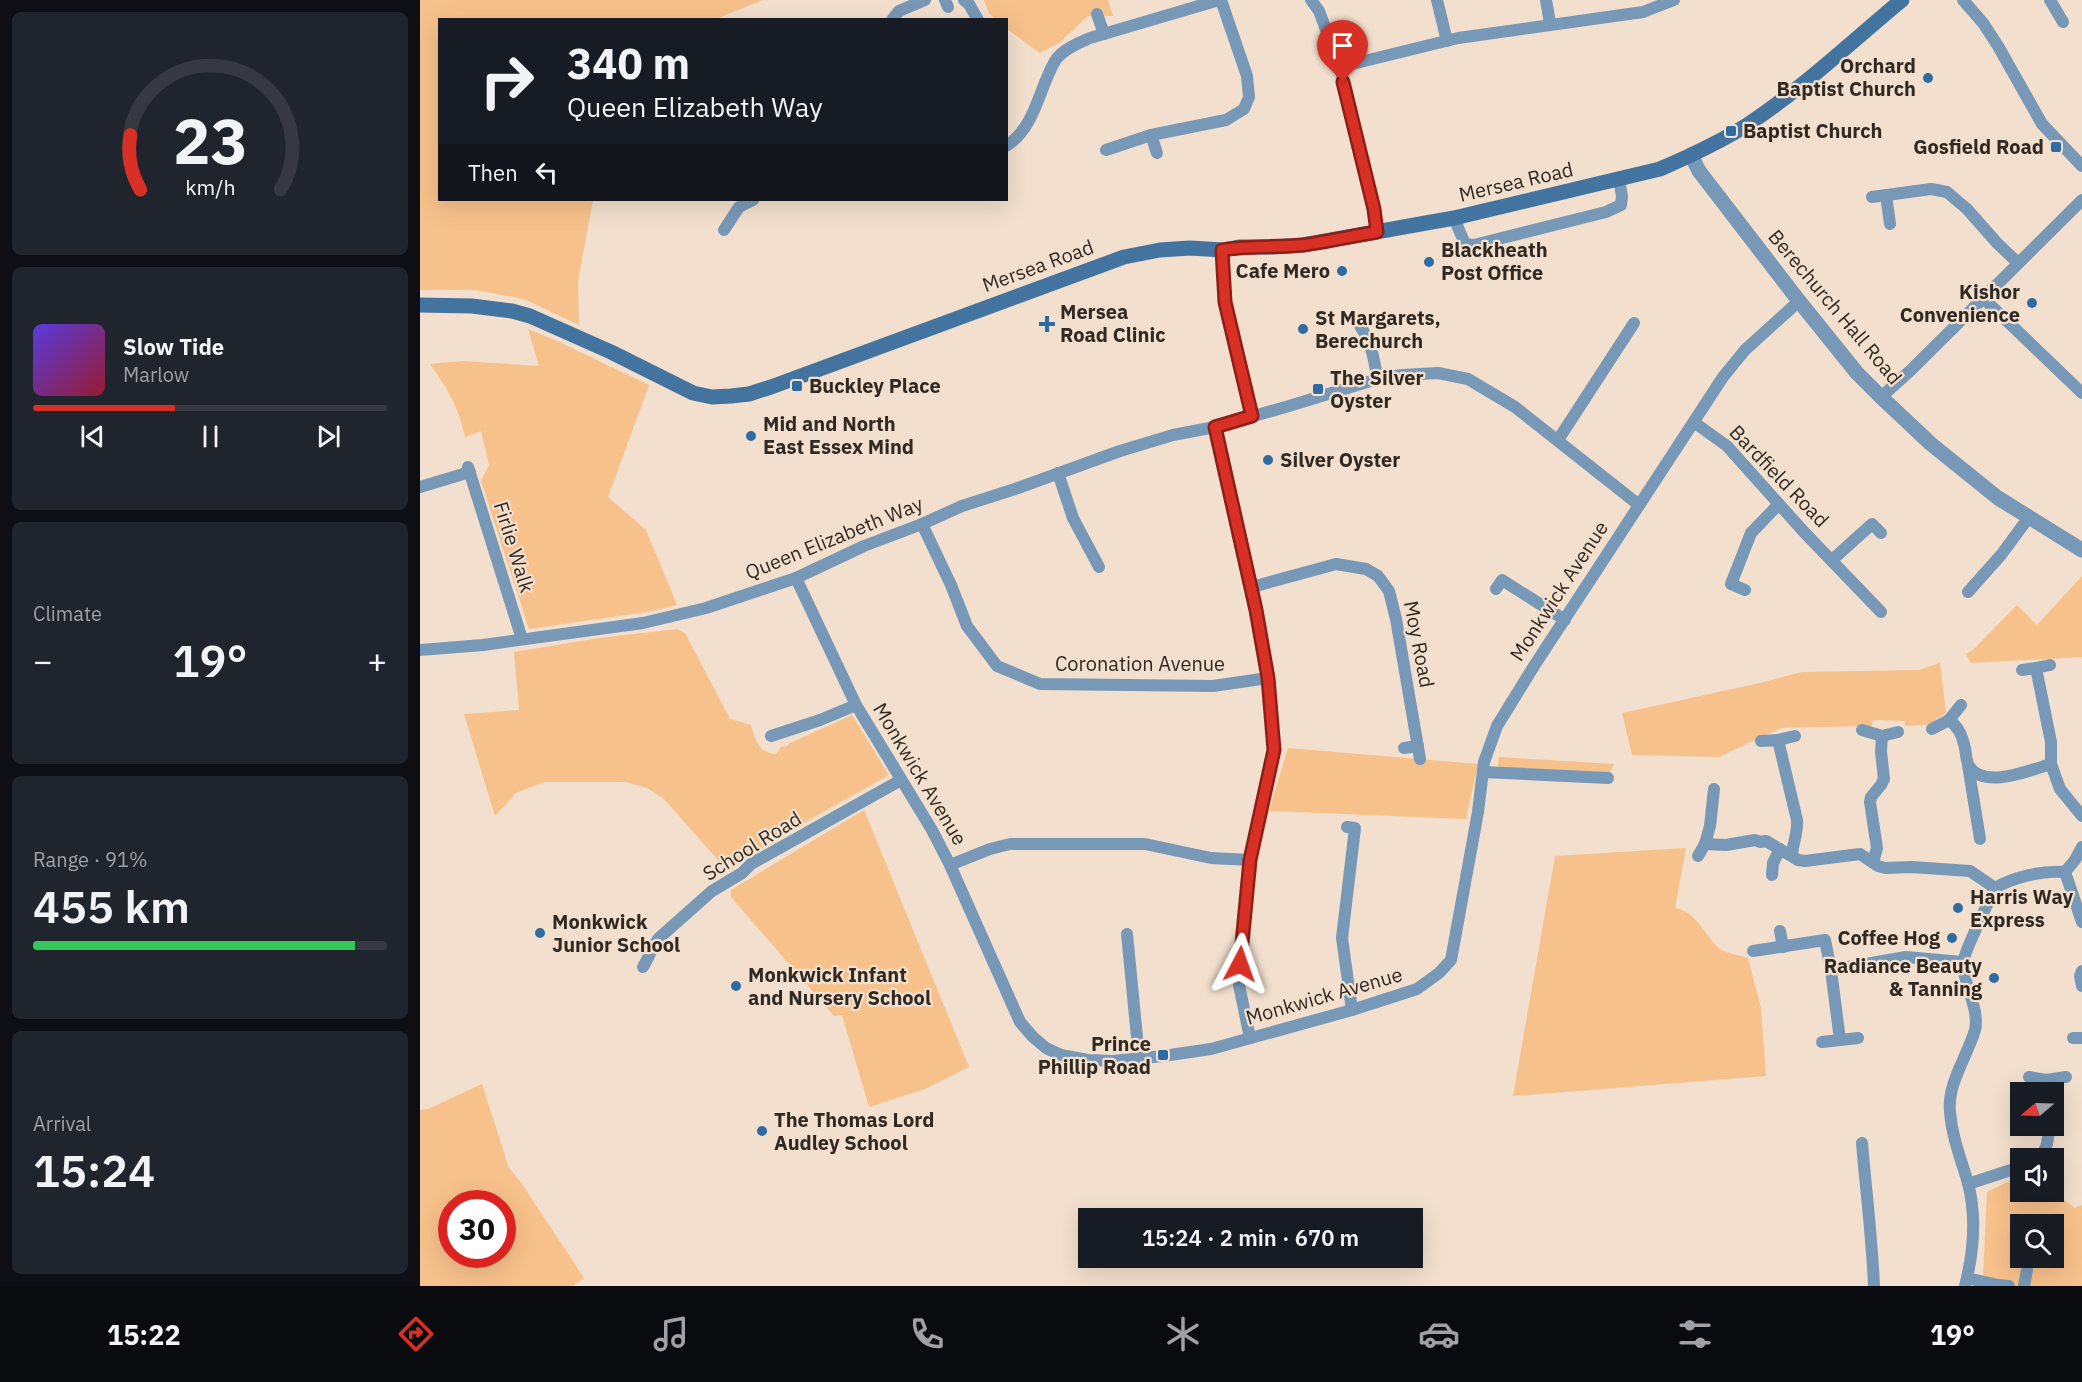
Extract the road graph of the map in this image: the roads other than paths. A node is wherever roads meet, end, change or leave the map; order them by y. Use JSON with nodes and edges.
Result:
{"nodes":[{"id":1,"x":926,"y":0,"type":"edge"},
{"id":2,"x":964,"y":0,"type":"edge"},
{"id":3,"x":1220,"y":0,"type":"edge"},
{"id":4,"x":1311,"y":0,"type":"edge"},
{"id":5,"x":1437,"y":0,"type":"edge"},
{"id":6,"x":1546,"y":0,"type":"edge"},
{"id":7,"x":1674,"y":0,"type":"edge"},
{"id":8,"x":1902,"y":0,"type":"edge"},
{"id":9,"x":1963,"y":0,"type":"edge"},
{"id":10,"x":2050,"y":0,"type":"edge"},
{"id":11,"x":1097,"y":14,"type":"dead end"},
{"id":12,"x":893,"y":18,"type":"edge"},
{"id":13,"x":977,"y":18,"type":"edge"},
{"id":14,"x":2063,"y":21,"type":"dead end"},
{"id":15,"x":1550,"y":23,"type":"junction"},
{"id":16,"x":1104,"y":34,"type":"junction"},
{"id":17,"x":1447,"y":41,"type":"junction"},
{"id":18,"x":1340,"y":67,"type":"junction"},
{"id":19,"x":1151,"y":135,"type":"junction"},
{"id":20,"x":1008,"y":144,"type":"edge"},
{"id":21,"x":1106,"y":150,"type":"dead end"},
{"id":22,"x":1157,"y":153,"type":"dead end"},
{"id":23,"x":1691,"y":156,"type":"junction"},
{"id":24,"x":2082,"y":166,"type":"edge"},
{"id":25,"x":1619,"y":180,"type":"junction"},
{"id":26,"x":1886,"y":195,"type":"junction"},
{"id":27,"x":1872,"y":197,"type":"dead end"},
{"id":28,"x":2082,"y":200,"type":"edge"},
{"id":29,"x":751,"y":201,"type":"edge"},
{"id":30,"x":1454,"y":218,"type":"junction"},
{"id":31,"x":1890,"y":225,"type":"dead end"},
{"id":32,"x":724,"y":230,"type":"dead end"},
{"id":33,"x":1377,"y":232,"type":"junction"},
{"id":34,"x":1222,"y":250,"type":"junction"},
{"id":35,"x":2019,"y":263,"type":"junction"},
{"id":36,"x":1983,"y":298,"type":"junction"},
{"id":37,"x":1799,"y":301,"type":"junction"},
{"id":38,"x":420,"y":305,"type":"edge"},
{"id":39,"x":1360,"y":326,"type":"dead end"},
{"id":40,"x":1628,"y":327,"type":"dead end"},
{"id":41,"x":1377,"y":379,"type":"junction"},
{"id":42,"x":2080,"y":387,"type":"edge"},
{"id":43,"x":1881,"y":397,"type":"junction"},
{"id":44,"x":1252,"y":416,"type":"junction"},
{"id":45,"x":1695,"y":423,"type":"junction"},
{"id":46,"x":1215,"y":427,"type":"junction"},
{"id":47,"x":1558,"y":440,"type":"junction"},
{"id":48,"x":1058,"y":473,"type":"junction"},
{"id":49,"x":420,"y":487,"type":"edge"},
{"id":50,"x":1779,"y":504,"type":"junction"},
{"id":51,"x":1639,"y":505,"type":"junction"},
{"id":52,"x":2029,"y":518,"type":"junction"},
{"id":53,"x":922,"y":524,"type":"junction"},
{"id":54,"x":1881,"y":533,"type":"dead end"},
{"id":55,"x":2082,"y":550,"type":"edge"},
{"id":56,"x":1832,"y":560,"type":"junction"},
{"id":57,"x":1099,"y":567,"type":"dead end"},
{"id":58,"x":796,"y":578,"type":"junction"},
{"id":59,"x":1502,"y":580,"type":"dead end"},
{"id":60,"x":1252,"y":587,"type":"junction"},
{"id":61,"x":1745,"y":590,"type":"dead end"},
{"id":62,"x":1968,"y":592,"type":"dead end"},
{"id":63,"x":1881,"y":612,"type":"dead end"},
{"id":64,"x":1565,"y":620,"type":"junction"},
{"id":65,"x":522,"y":639,"type":"junction"},
{"id":66,"x":420,"y":650,"type":"edge"},
{"id":67,"x":2050,"y":665,"type":"dead end"},
{"id":68,"x":2036,"y":668,"type":"junction"},
{"id":69,"x":2022,"y":670,"type":"dead end"},
{"id":70,"x":1268,"y":678,"type":"junction"},
{"id":71,"x":856,"y":705,"type":"junction"},
{"id":72,"x":1961,"y":705,"type":"dead end"},
{"id":73,"x":1949,"y":720,"type":"junction"},
{"id":74,"x":1932,"y":729,"type":"dead end"},
{"id":75,"x":1862,"y":730,"type":"dead end"},
{"id":76,"x":1898,"y":732,"type":"dead end"},
{"id":77,"x":771,"y":735,"type":"dead end"},
{"id":78,"x":1795,"y":736,"type":"dead end"},
{"id":79,"x":1882,"y":736,"type":"junction"},
{"id":80,"x":1778,"y":740,"type":"junction"},
{"id":81,"x":1761,"y":741,"type":"dead end"},
{"id":82,"x":1418,"y":746,"type":"junction"},
{"id":83,"x":1404,"y":748,"type":"dead end"},
{"id":84,"x":1420,"y":759,"type":"dead end"},
{"id":85,"x":1968,"y":764,"type":"junction"},
{"id":86,"x":2051,"y":764,"type":"junction"},
{"id":87,"x":1483,"y":772,"type":"junction"},
{"id":88,"x":1608,"y":778,"type":"dead end"},
{"id":89,"x":901,"y":780,"type":"junction"},
{"id":90,"x":1714,"y":789,"type":"dead end"},
{"id":91,"x":2082,"y":816,"type":"edge"},
{"id":92,"x":1356,"y":828,"type":"dead end"},
{"id":93,"x":1980,"y":839,"type":"dead end"},
{"id":94,"x":1705,"y":844,"type":"junction"},
{"id":95,"x":2082,"y":847,"type":"edge"},
{"id":96,"x":1786,"y":852,"type":"junction"},
{"id":97,"x":1698,"y":856,"type":"dead end"},
{"id":98,"x":1250,"y":860,"type":"junction"},
{"id":99,"x":1873,"y":862,"type":"junction"},
{"id":100,"x":950,"y":865,"type":"junction"},
{"id":101,"x":2065,"y":872,"type":"junction"},
{"id":102,"x":1772,"y":875,"type":"dead end"},
{"id":103,"x":1995,"y":888,"type":"junction"},
{"id":104,"x":2082,"y":922,"type":"edge"},
{"id":105,"x":1780,"y":931,"type":"dead end"},
{"id":106,"x":1127,"y":934,"type":"dead end"},
{"id":107,"x":1784,"y":947,"type":"junction"},
{"id":108,"x":1753,"y":951,"type":"dead end"},
{"id":109,"x":1962,"y":962,"type":"junction"},
{"id":110,"x":642,"y":967,"type":"dead end"},
{"id":111,"x":1831,"y":970,"type":"junction"},
{"id":112,"x":2082,"y":971,"type":"edge"},
{"id":113,"x":2082,"y":986,"type":"edge"},
{"id":114,"x":1352,"y":1010,"type":"junction"},
{"id":115,"x":1250,"y":1038,"type":"junction"},
{"id":116,"x":1858,"y":1038,"type":"dead end"},
{"id":117,"x":1840,"y":1040,"type":"junction"},
{"id":118,"x":1822,"y":1042,"type":"dead end"},
{"id":119,"x":1139,"y":1058,"type":"junction"},
{"id":120,"x":2029,"y":1077,"type":"dead end"},
{"id":121,"x":2066,"y":1077,"type":"dead end"},
{"id":122,"x":2038,"y":1082,"type":"edge"},
{"id":123,"x":2055,"y":1082,"type":"edge"},
{"id":124,"x":1862,"y":1143,"type":"dead end"},
{"id":125,"x":2010,"y":1170,"type":"edge"},
{"id":126,"x":1968,"y":1184,"type":"junction"},
{"id":127,"x":2026,"y":1270,"type":"dead end"},
{"id":128,"x":1966,"y":1282,"type":"edge"},
{"id":129,"x":1874,"y":1286,"type":"edge"},
{"id":130,"x":2009,"y":1286,"type":"edge"},
{"id":131,"x":2024,"y":1286,"type":"edge"}],
"edges":[{"from":1,"to":12,"type":"street"},
{"from":2,"to":13,"type":"street"},
{"from":3,"to":16,"type":"street"},
{"from":3,"to":19,"type":"street"},
{"from":4,"to":18,"type":"street"},
{"from":5,"to":17,"type":"street"},
{"from":6,"to":15,"type":"street"},
{"from":7,"to":15,"type":"street"},
{"from":8,"to":23,"type":"main road","name":"Mersea Road"},
{"from":9,"to":24,"type":"street"},
{"from":10,"to":14,"type":"street"},
{"from":11,"to":16,"type":"street"},
{"from":15,"to":17,"type":"street"},
{"from":16,"to":20,"type":"street"},
{"from":17,"to":18,"type":"street"},
{"from":18,"to":33,"type":"street"},
{"from":19,"to":21,"type":"street"},
{"from":19,"to":22,"type":"street"},
{"from":23,"to":25,"type":"main road","name":"Mersea Road"},
{"from":23,"to":37,"type":"street","name":"Berechurch Hall Road"},
{"from":25,"to":30,"type":"main road","name":"Mersea Road"},
{"from":25,"to":30,"type":"street"},
{"from":26,"to":27,"type":"street"},
{"from":26,"to":31,"type":"street"},
{"from":26,"to":35,"type":"street"},
{"from":28,"to":35,"type":"street"},
{"from":29,"to":32,"type":"street"},
{"from":30,"to":33,"type":"main road","name":"Mersea Road"},
{"from":33,"to":34,"type":"main road","name":"Mersea Road"},
{"from":34,"to":38,"type":"main road","name":"Mersea Road"},
{"from":34,"to":44,"type":"street"},
{"from":35,"to":36,"type":"street"},
{"from":36,"to":42,"type":"street"},
{"from":36,"to":43,"type":"street"},
{"from":37,"to":43,"type":"street","name":"Berechurch Hall Road"},
{"from":37,"to":45,"type":"street","name":"Monkwick Avenue"},
{"from":39,"to":41,"type":"street"},
{"from":40,"to":47,"type":"street"},
{"from":41,"to":44,"type":"street","name":"Queen Elizabeth Way"},
{"from":41,"to":47,"type":"street","name":"Queen Elizabeth Way"},
{"from":43,"to":52,"type":"street","name":"Berechurch Hall Road"},
{"from":44,"to":46,"type":"street","name":"Queen Elizabeth Way"},
{"from":45,"to":50,"type":"street","name":"Bardfield Road"},
{"from":45,"to":51,"type":"street","name":"Monkwick Avenue"},
{"from":46,"to":48,"type":"street","name":"Queen Elizabeth Way"},
{"from":46,"to":60,"type":"street"},
{"from":47,"to":51,"type":"street","name":"Queen Elizabeth Way"},
{"from":48,"to":53,"type":"street","name":"Queen Elizabeth Way"},
{"from":48,"to":57,"type":"street"},
{"from":49,"to":65,"type":"street","name":"Firlie Walk"},
{"from":50,"to":56,"type":"street","name":"Bardfield Road"},
{"from":50,"to":61,"type":"street"},
{"from":51,"to":64,"type":"street","name":"Monkwick Avenue"},
{"from":52,"to":55,"type":"street","name":"Berechurch Hall Road"},
{"from":52,"to":62,"type":"street"},
{"from":53,"to":58,"type":"street","name":"Queen Elizabeth Way"},
{"from":53,"to":70,"type":"street","name":"Coronation Avenue"},
{"from":54,"to":56,"type":"street"},
{"from":56,"to":63,"type":"street","name":"Bardfield Road"},
{"from":58,"to":65,"type":"street","name":"Queen Elizabeth Way"},
{"from":58,"to":71,"type":"street","name":"Monkwick Avenue"},
{"from":59,"to":64,"type":"street"},
{"from":60,"to":70,"type":"street"},
{"from":60,"to":82,"type":"street","name":"Moy Road"},
{"from":64,"to":87,"type":"street","name":"Monkwick Avenue"},
{"from":65,"to":66,"type":"street","name":"Queen Elizabeth Way"},
{"from":67,"to":68,"type":"street"},
{"from":68,"to":69,"type":"street"},
{"from":68,"to":86,"type":"street"},
{"from":70,"to":98,"type":"street"},
{"from":71,"to":77,"type":"street"},
{"from":71,"to":89,"type":"street","name":"Monkwick Avenue"},
{"from":72,"to":73,"type":"street"},
{"from":73,"to":74,"type":"street"},
{"from":73,"to":85,"type":"street"},
{"from":75,"to":79,"type":"street"},
{"from":76,"to":79,"type":"street"},
{"from":78,"to":80,"type":"street"},
{"from":79,"to":99,"type":"street"},
{"from":80,"to":81,"type":"street"},
{"from":80,"to":96,"type":"street"},
{"from":82,"to":83,"type":"street"},
{"from":82,"to":84,"type":"street","name":"Moy Road"},
{"from":85,"to":86,"type":"street"},
{"from":85,"to":93,"type":"street"},
{"from":86,"to":91,"type":"street"},
{"from":87,"to":88,"type":"street"},
{"from":87,"to":114,"type":"street","name":"Monkwick Avenue"},
{"from":89,"to":100,"type":"street","name":"Monkwick Avenue"},
{"from":89,"to":110,"type":"street","name":"School Road"},
{"from":90,"to":94,"type":"street"},
{"from":92,"to":114,"type":"street"},
{"from":94,"to":96,"type":"street"},
{"from":94,"to":97,"type":"street"},
{"from":95,"to":101,"type":"street"},
{"from":96,"to":99,"type":"street"},
{"from":96,"to":102,"type":"street"},
{"from":98,"to":100,"type":"street"},
{"from":98,"to":115,"type":"street"},
{"from":99,"to":103,"type":"street"},
{"from":100,"to":119,"type":"street","name":"Monkwick Avenue"},
{"from":101,"to":103,"type":"street"},
{"from":101,"to":104,"type":"street"},
{"from":103,"to":109,"type":"street"},
{"from":105,"to":107,"type":"street"},
{"from":106,"to":119,"type":"street"},
{"from":107,"to":108,"type":"street"},
{"from":107,"to":111,"type":"street"},
{"from":109,"to":111,"type":"street"},
{"from":109,"to":126,"type":"street"},
{"from":111,"to":117,"type":"street"},
{"from":112,"to":113,"type":"street"},
{"from":114,"to":115,"type":"street","name":"Monkwick Avenue"},
{"from":115,"to":119,"type":"street","name":"Monkwick Avenue"},
{"from":116,"to":117,"type":"street"},
{"from":117,"to":118,"type":"street"},
{"from":120,"to":122,"type":"street"},
{"from":121,"to":123,"type":"street"},
{"from":124,"to":129,"type":"street"},
{"from":125,"to":126,"type":"street"},
{"from":126,"to":128,"type":"street"},
{"from":127,"to":131,"type":"street"},
{"from":128,"to":130,"type":"street"}]}
